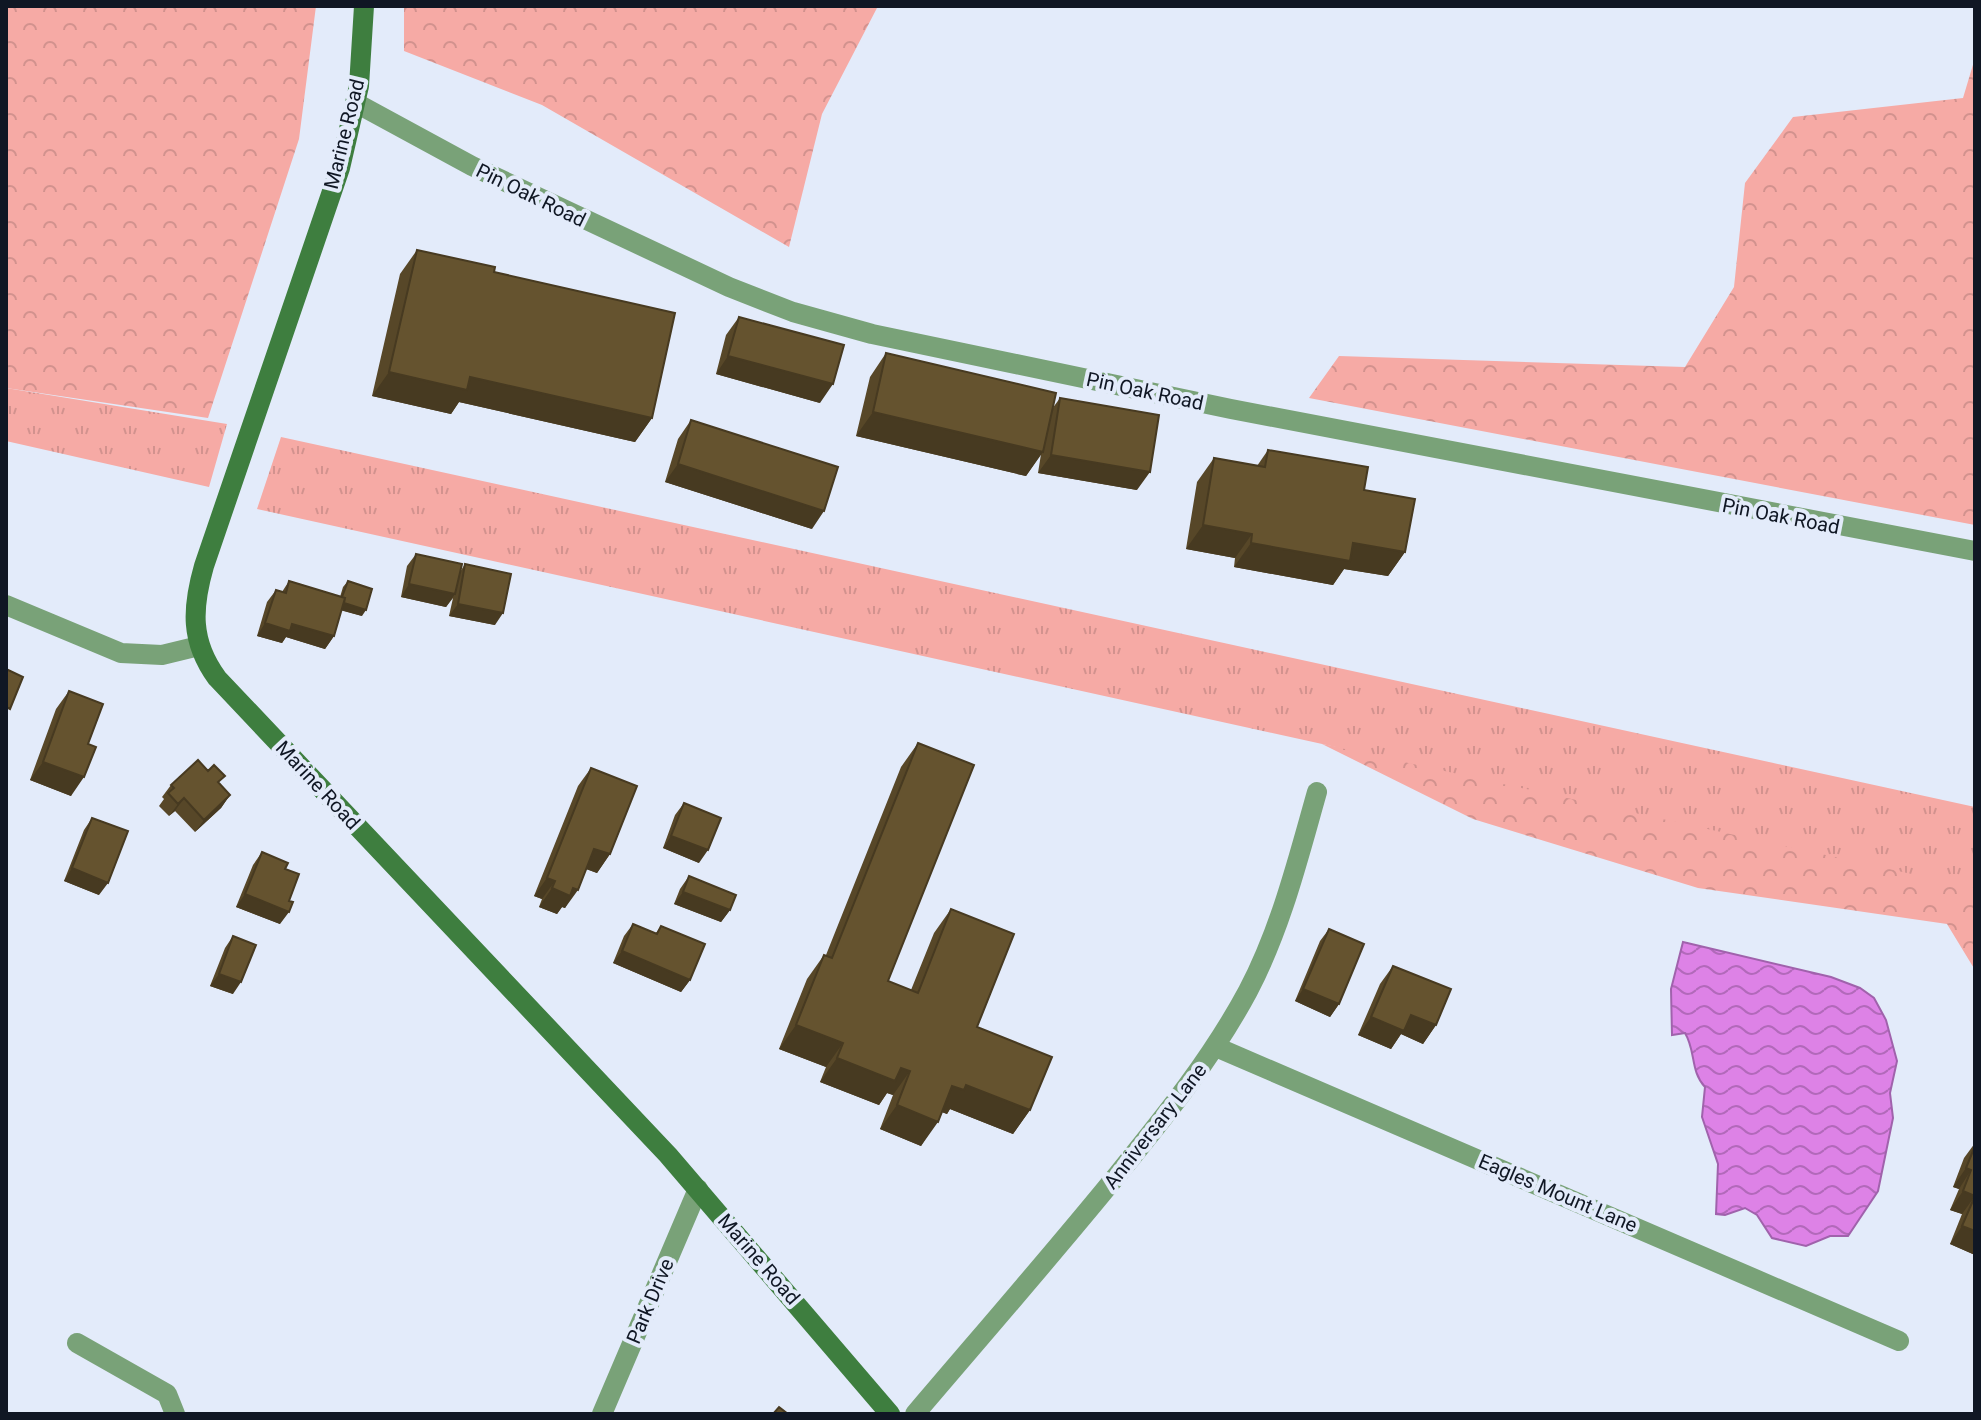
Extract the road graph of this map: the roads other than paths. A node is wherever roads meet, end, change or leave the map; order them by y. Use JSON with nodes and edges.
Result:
{"nodes":[{"id":1,"x":364,"y":6,"type":"edge"},
{"id":2,"x":356,"y":103,"type":"junction"},
{"id":3,"x":1975,"y":551,"type":"edge"},
{"id":4,"x":6,"y":605,"type":"edge"},
{"id":5,"x":199,"y":646,"type":"junction"},
{"id":6,"x":1317,"y":792,"type":"dead end"},
{"id":7,"x":1216,"y":1047,"type":"junction"},
{"id":8,"x":698,"y":1189,"type":"junction"},
{"id":9,"x":1899,"y":1341,"type":"dead end"},
{"id":10,"x":77,"y":1343,"type":"dead end"},
{"id":11,"x":175,"y":1414,"type":"edge"},
{"id":12,"x":602,"y":1414,"type":"edge"},
{"id":13,"x":890,"y":1414,"type":"edge"},
{"id":14,"x":915,"y":1414,"type":"edge"}],
"edges":[{"from":1,"to":2,"type":"main road","name":"Marine Road"},
{"from":2,"to":3,"type":"street","name":"Pin Oak Road"},
{"from":2,"to":5,"type":"main road","name":"Marine Road"},
{"from":4,"to":5,"type":"street"},
{"from":5,"to":8,"type":"main road","name":"Marine Road"},
{"from":6,"to":7,"type":"street","name":"Anniversary Lane"},
{"from":7,"to":9,"type":"street","name":"Eagles Mount Lane"},
{"from":7,"to":14,"type":"street","name":"Anniversary Lane"},
{"from":8,"to":12,"type":"street","name":"Park Drive"},
{"from":8,"to":13,"type":"main road","name":"Marine Road"},
{"from":10,"to":11,"type":"street"}]}
